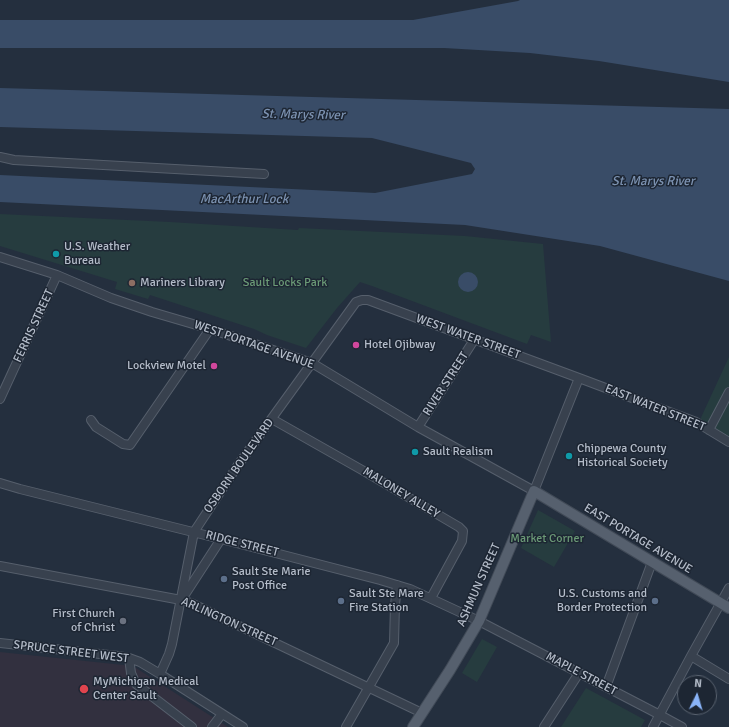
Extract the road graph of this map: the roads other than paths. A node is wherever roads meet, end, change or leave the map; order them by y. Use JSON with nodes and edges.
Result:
{"nodes":[{"id":1,"x":0,"y":157,"type":"edge"},
{"id":2,"x":264,"y":174,"type":"dead end"},
{"id":3,"x":0,"y":257,"type":"edge"},
{"id":4,"x":57,"y":275,"type":"junction"},
{"id":5,"x":356,"y":302,"type":"joint"},
{"id":6,"x":210,"y":329,"type":"junction"},
{"id":7,"x":474,"y":340,"type":"junction"},
{"id":8,"x":312,"y":363,"type":"junction"},
{"id":9,"x":579,"y":378,"type":"junction"},
{"id":10,"x":729,"y":392,"type":"edge"},
{"id":11,"x":0,"y":399,"type":"edge"},
{"id":12,"x":272,"y":419,"type":"junction"},
{"id":13,"x":91,"y":420,"type":"dead end"},
{"id":14,"x":418,"y":427,"type":"junction"},
{"id":15,"x":709,"y":430,"type":"junction"},
{"id":16,"x":729,"y":442,"type":"edge"},
{"id":17,"x":0,"y":483,"type":"edge"},
{"id":18,"x":534,"y":491,"type":"junction"},
{"id":19,"x":194,"y":532,"type":"junction"},
{"id":20,"x":221,"y":539,"type":"junction"},
{"id":21,"x":652,"y":562,"type":"junction"},
{"id":22,"x":0,"y":566,"type":"edge"},
{"id":23,"x":397,"y":585,"type":"junction"},
{"id":24,"x":729,"y":588,"type":"edge"},
{"id":25,"x":431,"y":598,"type":"junction"},
{"id":26,"x":181,"y":600,"type":"junction"},
{"id":27,"x":725,"y":606,"type":"edge"},
{"id":28,"x":480,"y":621,"type":"junction"},
{"id":29,"x":0,"y":643,"type":"edge"},
{"id":30,"x":691,"y":656,"type":"junction"},
{"id":31,"x":129,"y":658,"type":"junction"},
{"id":32,"x":579,"y":673,"type":"junction"},
{"id":33,"x":160,"y":674,"type":"junction"},
{"id":34,"x":729,"y":679,"type":"edge"},
{"id":35,"x":368,"y":687,"type":"junction"},
{"id":36,"x":606,"y":687,"type":"junction"},
{"id":37,"x":422,"y":712,"type":"junction"},
{"id":38,"x":222,"y":714,"type":"junction"},
{"id":39,"x":660,"y":715,"type":"junction"},
{"id":40,"x":192,"y":727,"type":"edge"},
{"id":41,"x":212,"y":727,"type":"edge"},
{"id":42,"x":242,"y":727,"type":"edge"},
{"id":43,"x":346,"y":727,"type":"edge"},
{"id":44,"x":413,"y":727,"type":"edge"},
{"id":45,"x":544,"y":727,"type":"edge"},
{"id":46,"x":653,"y":727,"type":"edge"},
{"id":47,"x":682,"y":727,"type":"edge"}],
"edges":[{"from":1,"to":2,"type":"street"},
{"from":3,"to":4,"type":"street","name":"WEST PORTAGE AVENUE"},
{"from":4,"to":6,"type":"street","name":"WEST PORTAGE AVENUE"},
{"from":4,"to":11,"type":"street","name":"FERRIS STREET"},
{"from":5,"to":7,"type":"street","name":"WEST WATER STREET"},
{"from":5,"to":8,"type":"street","name":"OSBORN BOULEVARD"},
{"from":6,"to":8,"type":"street","name":"WEST PORTAGE AVENUE"},
{"from":6,"to":13,"type":"street"},
{"from":7,"to":9,"type":"street","name":"WEST WATER STREET"},
{"from":7,"to":14,"type":"street","name":"RIVER STREET"},
{"from":8,"to":12,"type":"street","name":"OSBORN BOULEVARD"},
{"from":8,"to":14,"type":"street","name":"WEST PORTAGE AVENUE"},
{"from":9,"to":15,"type":"street","name":"EAST WATER STREET"},
{"from":9,"to":18,"type":"street","name":"ASHMUN STREET"},
{"from":10,"to":15,"type":"street"},
{"from":12,"to":19,"type":"street","name":"OSBORN BOULEVARD"},
{"from":12,"to":25,"type":"street","name":"MALONEY ALLEY"},
{"from":14,"to":18,"type":"street","name":"WEST PORTAGE AVENUE"},
{"from":15,"to":16,"type":"street","name":"EAST WATER STREET"},
{"from":17,"to":19,"type":"street","name":"RIDGE STREET"},
{"from":18,"to":21,"type":"main road","name":"EAST PORTAGE AVENUE"},
{"from":18,"to":28,"type":"main road","name":"ASHMUN STREET"},
{"from":19,"to":20,"type":"street","name":"RIDGE STREET"},
{"from":19,"to":26,"type":"street","name":"OSBORN BOULEVARD"},
{"from":20,"to":23,"type":"street","name":"RIDGE STREET"},
{"from":20,"to":26,"type":"street"},
{"from":21,"to":27,"type":"main road","name":"EAST PORTAGE AVENUE"},
{"from":21,"to":36,"type":"street"},
{"from":22,"to":26,"type":"street","name":"ARLINGTON STREET"},
{"from":23,"to":25,"type":"street","name":"RIDGE STREET"},
{"from":23,"to":35,"type":"street"},
{"from":24,"to":27,"type":"street"},
{"from":25,"to":28,"type":"street","name":"RIDGE STREET"},
{"from":26,"to":33,"type":"street","name":"OSBORN BOULEVARD"},
{"from":26,"to":35,"type":"street","name":"ARLINGTON STREET"},
{"from":27,"to":30,"type":"street"},
{"from":28,"to":32,"type":"street","name":"MAPLE STREET"},
{"from":28,"to":37,"type":"main road","name":"ASHMUN STREET"},
{"from":29,"to":31,"type":"street","name":"SPRUCE STREET WEST"},
{"from":30,"to":34,"type":"street"},
{"from":30,"to":39,"type":"street"},
{"from":31,"to":33,"type":"street","name":"SPRUCE STREET WEST"},
{"from":31,"to":40,"type":"street"},
{"from":32,"to":36,"type":"street","name":"MAPLE STREET"},
{"from":32,"to":45,"type":"street"},
{"from":33,"to":38,"type":"street","name":"SPRUCE STREET WEST"},
{"from":35,"to":37,"type":"street","name":"ARLINGTON STREET"},
{"from":35,"to":43,"type":"street"},
{"from":36,"to":39,"type":"street","name":"MAPLE STREET"},
{"from":37,"to":44,"type":"main road","name":"ASHMUN STREET"},
{"from":38,"to":41,"type":"street"},
{"from":38,"to":42,"type":"street","name":"SPRUCE STREET WEST"},
{"from":39,"to":46,"type":"street"},
{"from":39,"to":47,"type":"street","name":"MAPLE STREET"}]}
